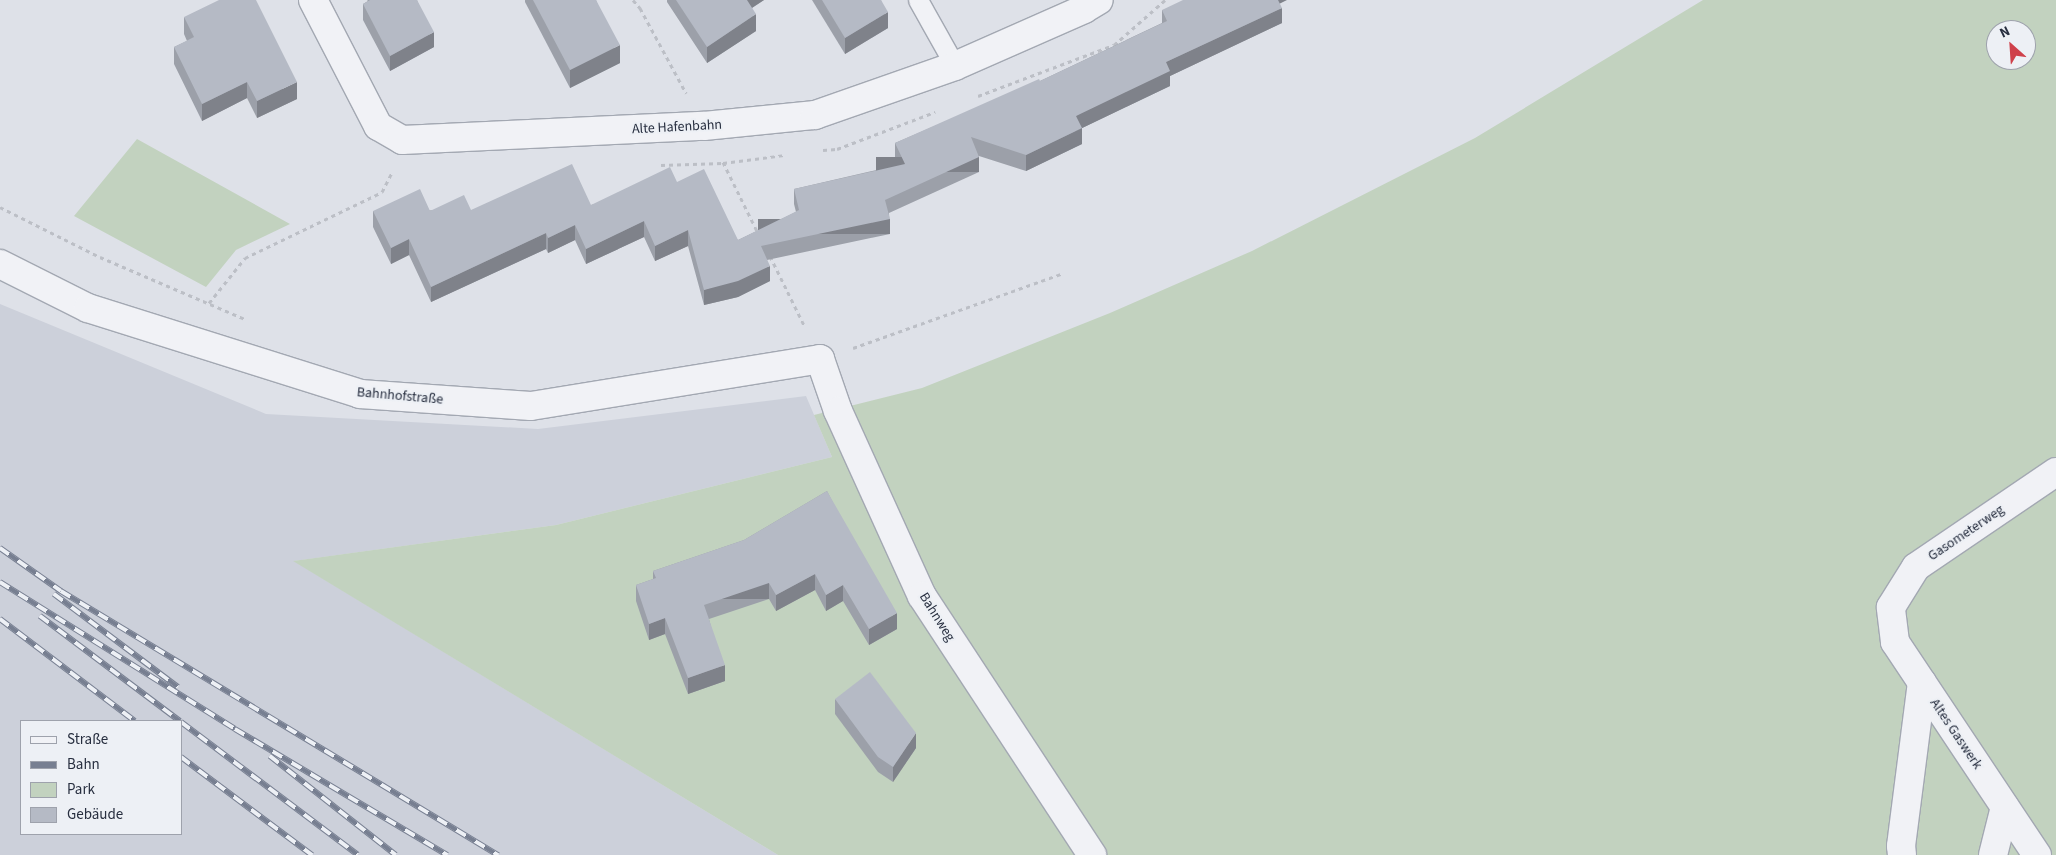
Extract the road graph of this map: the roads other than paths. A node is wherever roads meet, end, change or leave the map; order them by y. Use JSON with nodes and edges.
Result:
{"nodes":[{"id":1,"x":312,"y":0,"type":"edge"},
{"id":2,"x":918,"y":0,"type":"edge"},
{"id":3,"x":1099,"y":0,"type":"edge"},
{"id":4,"x":955,"y":66,"type":"junction"},
{"id":5,"x":0,"y":264,"type":"edge"},
{"id":6,"x":820,"y":359,"type":"joint"},
{"id":7,"x":2056,"y":472,"type":"edge"},
{"id":8,"x":1890,"y":607,"type":"joint"},
{"id":9,"x":1922,"y":682,"type":"junction"},
{"id":10,"x":2005,"y":806,"type":"junction"},
{"id":11,"x":1092,"y":855,"type":"edge"},
{"id":12,"x":1902,"y":855,"type":"edge"},
{"id":13,"x":1993,"y":855,"type":"edge"},
{"id":14,"x":2037,"y":855,"type":"edge"}],
"edges":[{"from":1,"to":4,"type":"street","name":"Alte Hafenbahn"},
{"from":2,"to":4,"type":"lane"},
{"from":3,"to":4,"type":"street","name":"Alte Hafenbahn"},
{"from":5,"to":6,"type":"street","name":"Bahnhofstraße"},
{"from":6,"to":11,"type":"street","name":"Bahnweg"},
{"from":7,"to":8,"type":"street","name":"Gasometerweg"},
{"from":8,"to":9,"type":"street","name":"Altes Gaswerk"},
{"from":9,"to":10,"type":"street","name":"Altes Gaswerk"},
{"from":9,"to":12,"type":"street"},
{"from":10,"to":13,"type":"street"},
{"from":10,"to":14,"type":"street","name":"Altes Gaswerk"}]}
